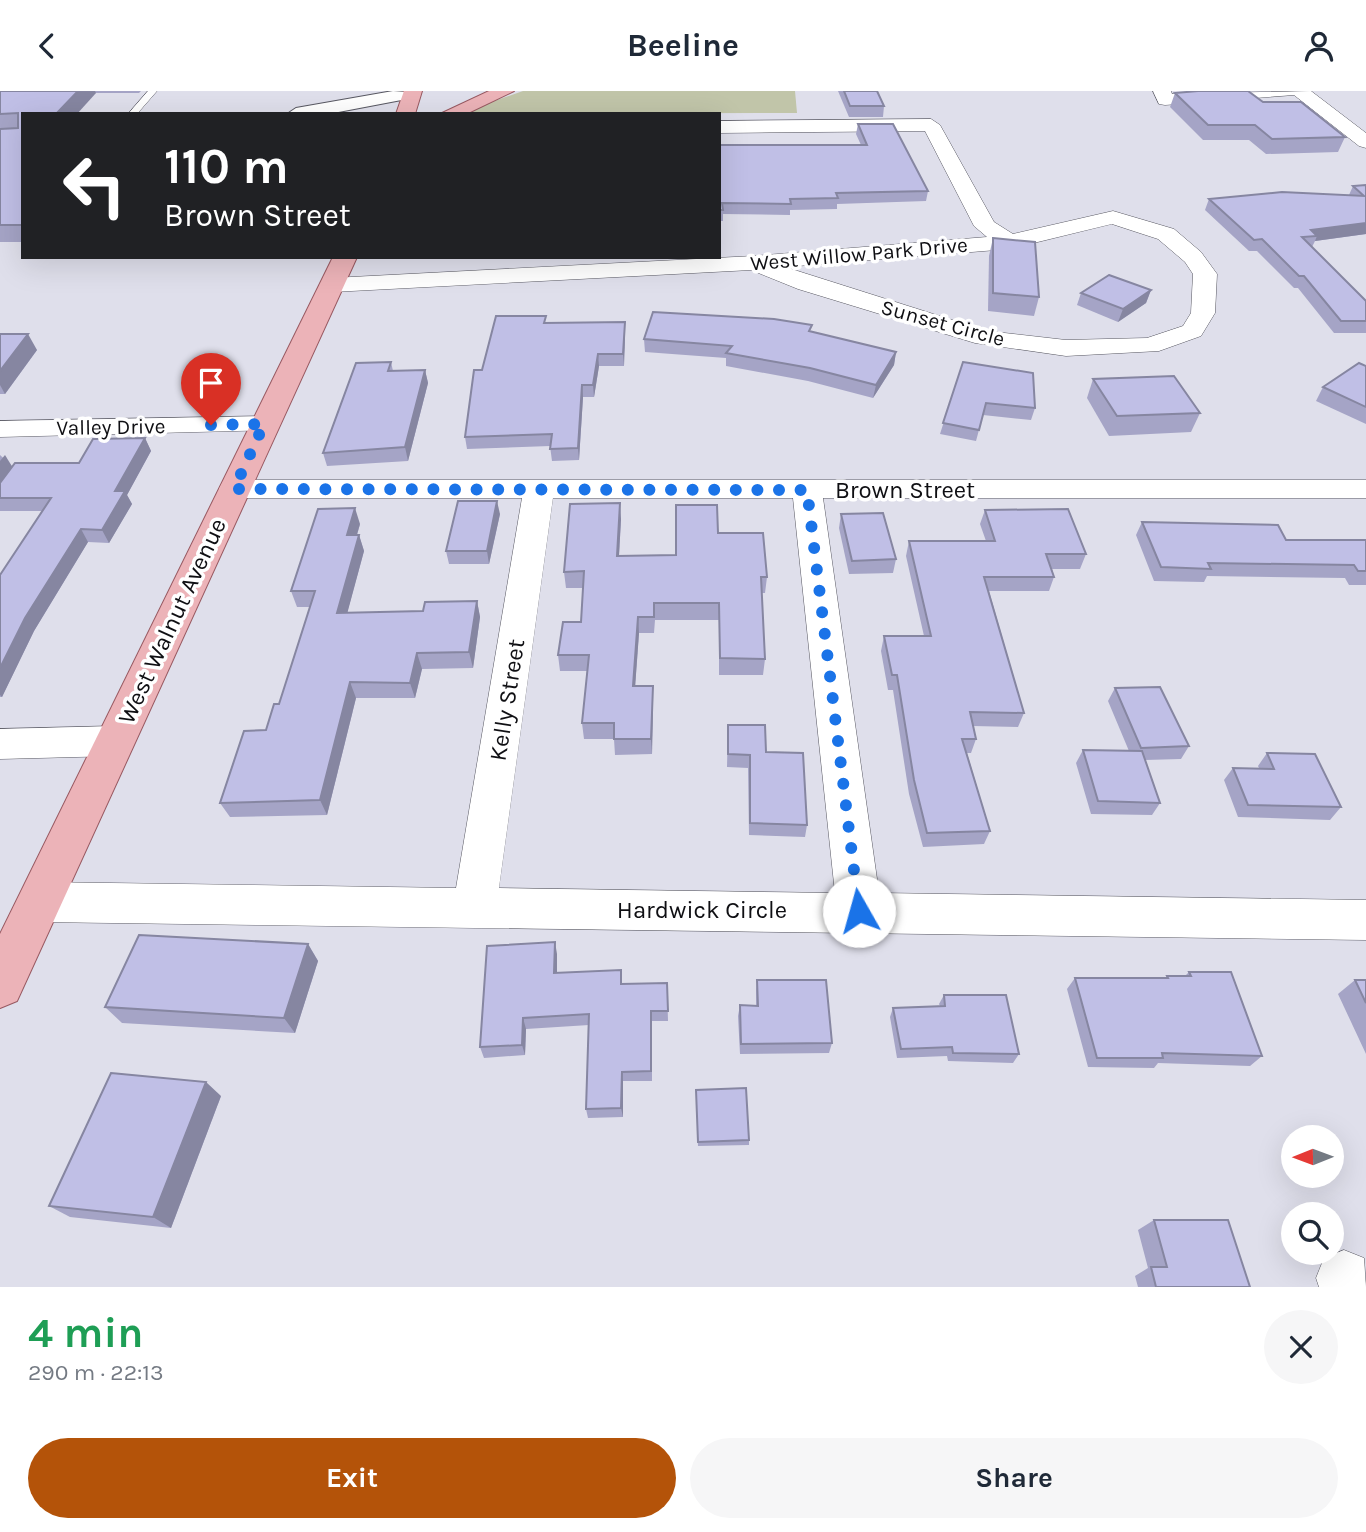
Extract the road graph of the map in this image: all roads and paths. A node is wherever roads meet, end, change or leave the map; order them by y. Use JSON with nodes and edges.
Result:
{"nodes":[{"id":1,"x":153,"y":91,"type":"edge"},
{"id":2,"x":505,"y":91,"type":"edge"},
{"id":3,"x":1162,"y":91,"type":"edge"},
{"id":4,"x":1289,"y":91,"type":"edge"},
{"id":5,"x":1300,"y":91,"type":"edge"},
{"id":6,"x":416,"y":92,"type":"edge"},
{"id":7,"x":134,"y":112,"type":"edge"},
{"id":8,"x":307,"y":112,"type":"edge"},
{"id":9,"x":406,"y":112,"type":"edge"},
{"id":10,"x":454,"y":112,"type":"edge"},
{"id":11,"x":721,"y":127,"type":"edge"},
{"id":12,"x":1366,"y":142,"type":"edge"},
{"id":13,"x":985,"y":226,"type":"junction"},
{"id":14,"x":839,"y":234,"type":"dead end"},
{"id":15,"x":1009,"y":242,"type":"junction"},
{"id":16,"x":419,"y":259,"type":"edge"},
{"id":17,"x":754,"y":263,"type":"junction"},
{"id":18,"x":339,"y":268,"type":"edge"},
{"id":19,"x":264,"y":424,"type":"junction"},
{"id":20,"x":0,"y":429,"type":"edge"},
{"id":21,"x":234,"y":489,"type":"junction"},
{"id":22,"x":1366,"y":489,"type":"edge"},
{"id":23,"x":539,"y":490,"type":"junction"},
{"id":24,"x":807,"y":490,"type":"junction"},
{"id":25,"x":115,"y":741,"type":"junction"},
{"id":26,"x":0,"y":744,"type":"edge"},
{"id":27,"x":39,"y":902,"type":"junction"},
{"id":28,"x":474,"y":910,"type":"junction"},
{"id":29,"x":859,"y":911,"type":"junction"},
{"id":30,"x":1366,"y":919,"type":"edge"},
{"id":31,"x":0,"y":985,"type":"edge"}],
"edges":[{"from":1,"to":7,"type":"lane"},
{"from":2,"to":10,"type":"main road"},
{"from":3,"to":4,"type":"street"},
{"from":5,"to":12,"type":"street"},
{"from":6,"to":8,"type":"main road"},
{"from":6,"to":9,"type":"main road"},
{"from":11,"to":13,"type":"street"},
{"from":13,"to":14,"type":"street"},
{"from":13,"to":15,"type":"street"},
{"from":15,"to":17,"type":"street","name":"West Willow Park Drive"},
{"from":15,"to":17,"type":"street","name":"Sunset Circle"},
{"from":16,"to":18,"type":"street"},
{"from":17,"to":18,"type":"street","name":"West Willow Park Drive"},
{"from":18,"to":19,"type":"main road","name":"West Walnut Avenue"},
{"from":19,"to":20,"type":"street","name":"Valley Drive"},
{"from":19,"to":21,"type":"main road","name":"West Walnut Avenue"},
{"from":21,"to":23,"type":"street","name":"Brown Street"},
{"from":21,"to":25,"type":"main road","name":"West Walnut Avenue"},
{"from":22,"to":24,"type":"street","name":"Brown Street"},
{"from":23,"to":24,"type":"street","name":"Brown Street"},
{"from":23,"to":28,"type":"street","name":"Kelly Street"},
{"from":24,"to":29,"type":"street"},
{"from":25,"to":26,"type":"street"},
{"from":25,"to":27,"type":"main road","name":"West Walnut Avenue"},
{"from":27,"to":28,"type":"street","name":"Hardwick Circle"},
{"from":27,"to":31,"type":"main road","name":"West Walnut Avenue"},
{"from":28,"to":29,"type":"street","name":"Hardwick Circle"},
{"from":29,"to":30,"type":"street","name":"Hardwick Circle"}]}
